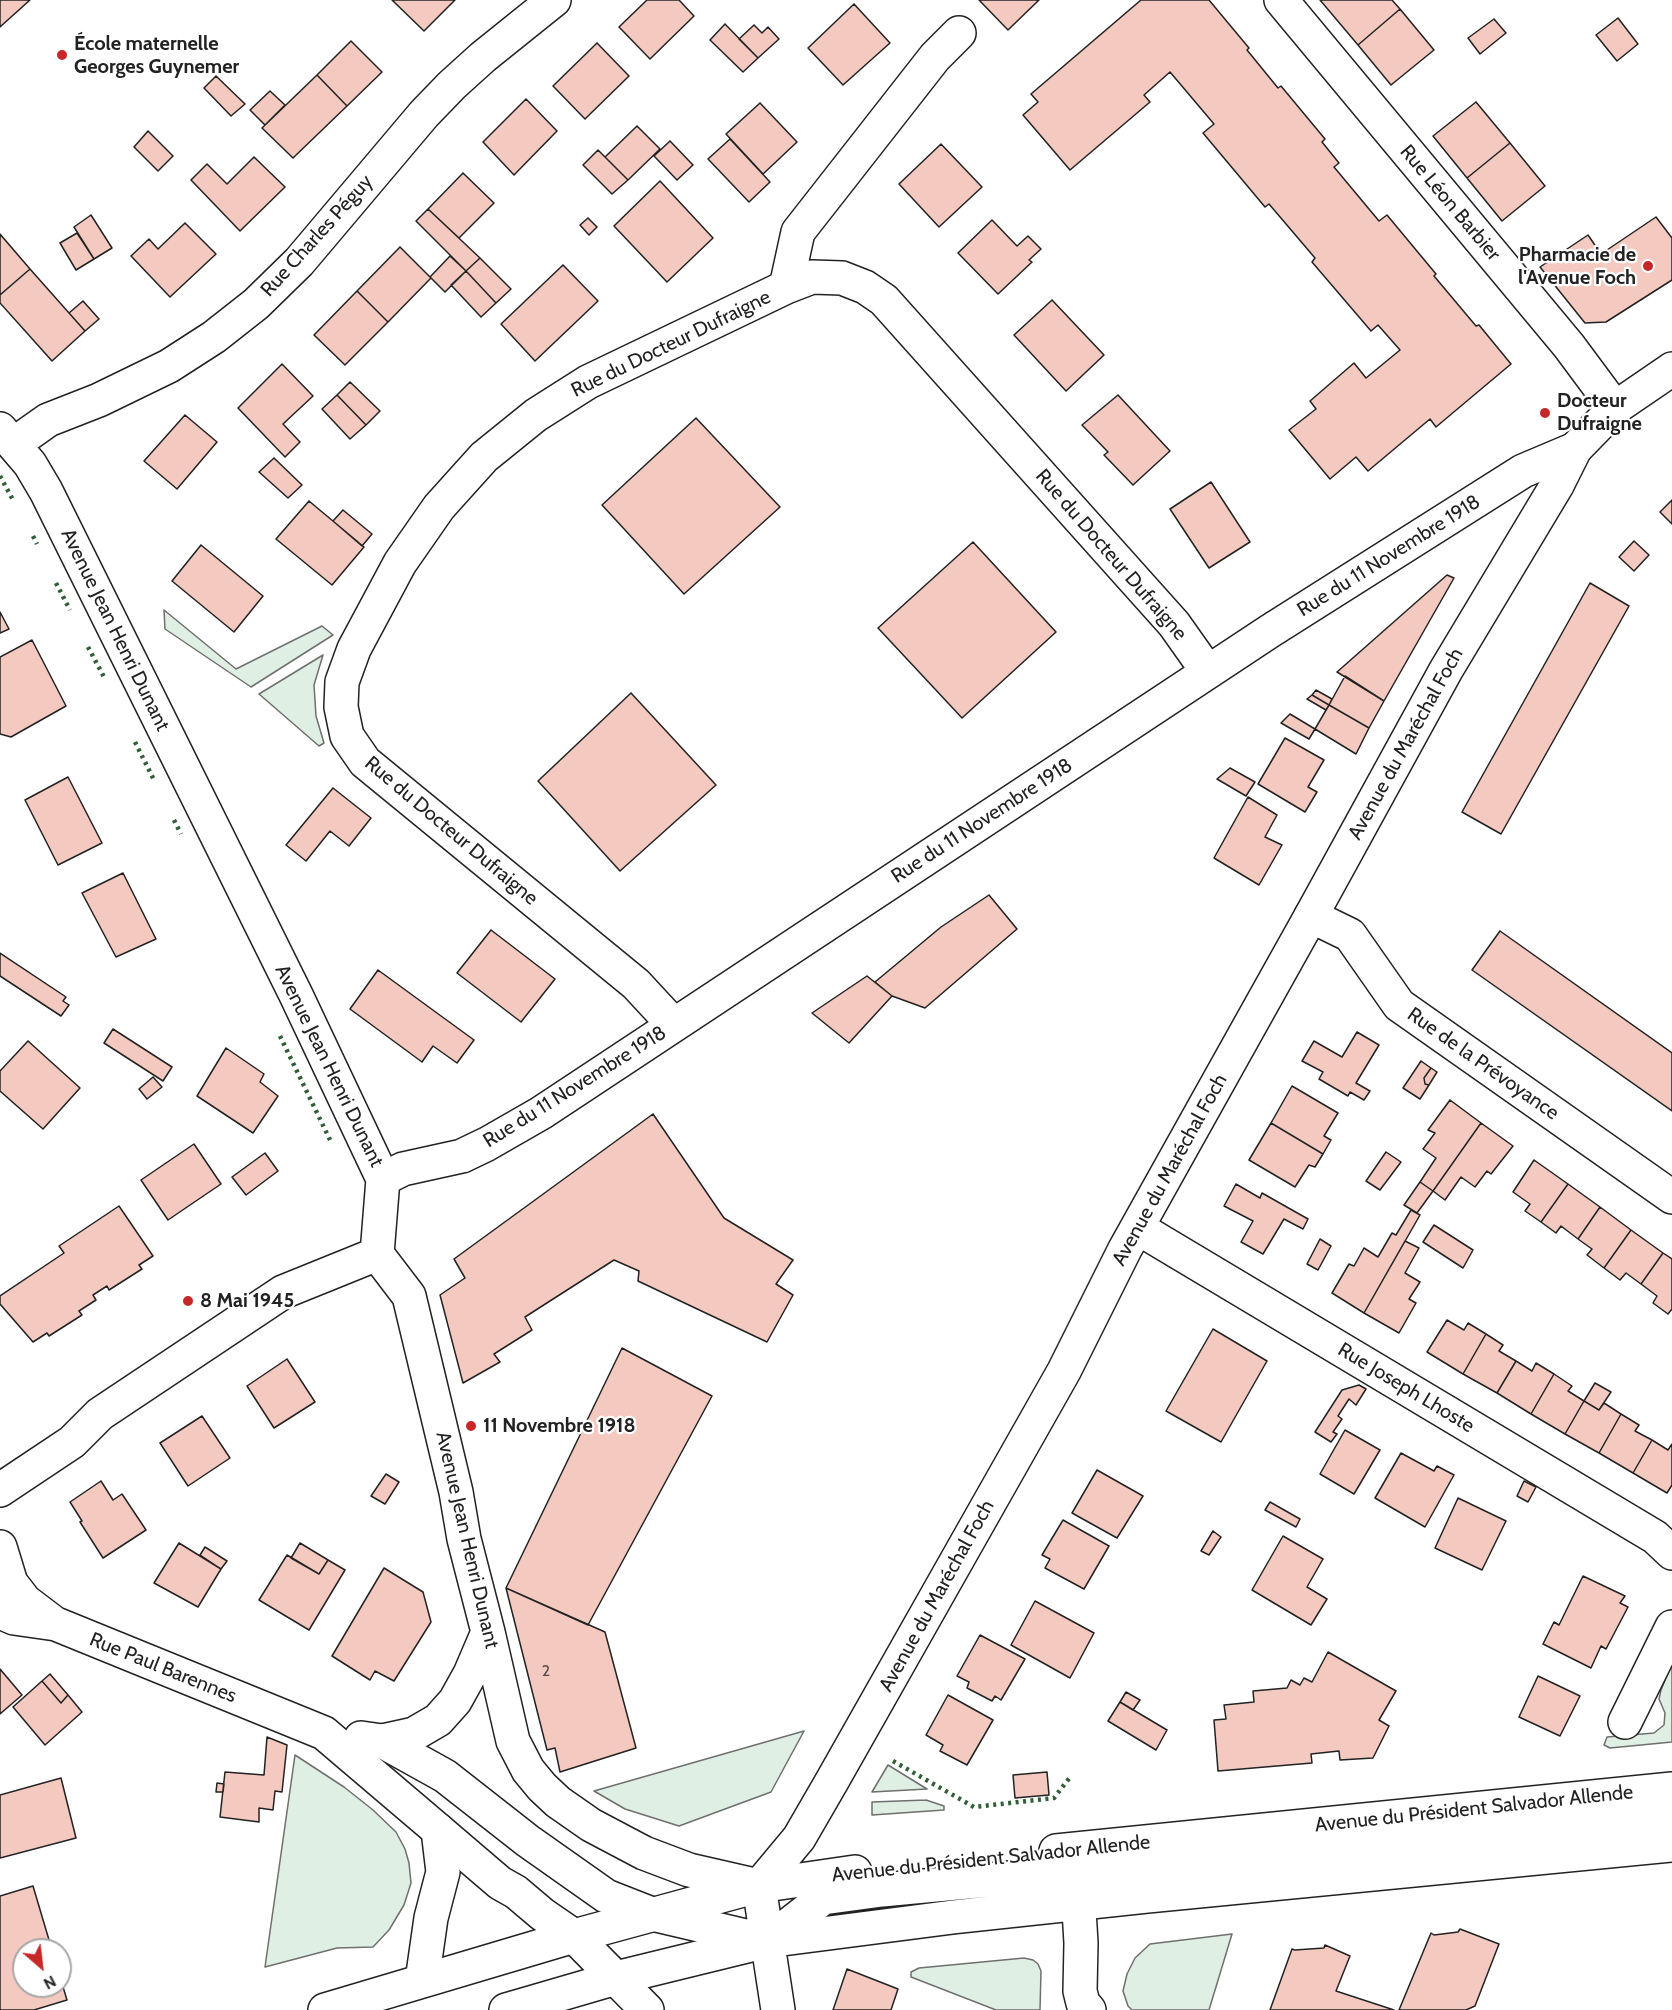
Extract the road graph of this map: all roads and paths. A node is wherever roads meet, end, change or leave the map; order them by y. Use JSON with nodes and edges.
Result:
{"nodes":[{"id":1,"x":554,"y":0,"type":"edge"},
{"id":2,"x":1281,"y":0,"type":"edge"},
{"id":3,"x":959,"y":33,"type":"dead end"},
{"id":4,"x":786,"y":287,"type":"junction"},
{"id":5,"x":1672,"y":369,"type":"edge"},
{"id":6,"x":1615,"y":408,"type":"junction"},
{"id":7,"x":7,"y":437,"type":"edge"},
{"id":8,"x":1575,"y":449,"type":"junction"},
{"id":9,"x":1208,"y":672,"type":"junction"},
{"id":10,"x":1311,"y":916,"type":"junction"},
{"id":11,"x":674,"y":1025,"type":"junction"},
{"id":12,"x":383,"y":1179,"type":"junction"},
{"id":13,"x":1672,"y":1197,"type":"edge"},
{"id":14,"x":1138,"y":1228,"type":"junction"},
{"id":15,"x":377,"y":1254,"type":"junction"},
{"id":16,"x":2,"y":1486,"type":"edge"},
{"id":17,"x":0,"y":1546,"type":"edge"},
{"id":18,"x":1672,"y":1553,"type":"edge"},
{"id":19,"x":0,"y":1612,"type":"edge"},
{"id":20,"x":56,"y":1624,"type":"junction"},
{"id":21,"x":1672,"y":1627,"type":"edge"},
{"id":22,"x":488,"y":1632,"type":"junction"},
{"id":23,"x":1625,"y":1722,"type":"dead end"},
{"id":24,"x":324,"y":1733,"type":"junction"},
{"id":25,"x":382,"y":1741,"type":"junction"},
{"id":26,"x":1672,"y":1789,"type":"edge"},
{"id":27,"x":1672,"y":1816,"type":"edge"},
{"id":28,"x":438,"y":1830,"type":"junction"},
{"id":29,"x":1672,"y":1845,"type":"edge"},
{"id":30,"x":1076,"y":1861,"type":"junction"},
{"id":31,"x":759,"y":1886,"type":"junction"},
{"id":32,"x":1078,"y":1904,"type":"junction"},
{"id":33,"x":652,"y":1914,"type":"junction"},
{"id":34,"x":574,"y":1936,"type":"junction"},
{"id":35,"x":767,"y":1941,"type":"junction"},
{"id":36,"x":616,"y":1978,"type":"junction"},
{"id":37,"x":422,"y":1981,"type":"junction"},
{"id":38,"x":325,"y":2010,"type":"edge"},
{"id":39,"x":506,"y":2010,"type":"edge"},
{"id":40,"x":647,"y":2010,"type":"edge"},
{"id":41,"x":778,"y":2010,"type":"edge"},
{"id":42,"x":1089,"y":2010,"type":"edge"}],
"edges":[{"from":1,"to":7,"type":"street","name":"Rue Charles Péguy"},
{"from":2,"to":6,"type":"street","name":"Rue Léon Barbier"},
{"from":3,"to":4,"type":"street"},
{"from":4,"to":9,"type":"street","name":"Rue du Docteur Dufraigne"},
{"from":4,"to":11,"type":"street","name":"Rue du Docteur Dufraigne"},
{"from":5,"to":6,"type":"street","name":"Avenue du Maréchal Foch"},
{"from":6,"to":8,"type":"street","name":"Avenue du Maréchal Foch"},
{"from":7,"to":12,"type":"street","name":"Avenue Jean Henri Dunant"},
{"from":8,"to":9,"type":"street","name":"Rue du 11 Novembre 1918"},
{"from":8,"to":10,"type":"street","name":"Avenue du Maréchal Foch"},
{"from":9,"to":11,"type":"street","name":"Rue du 11 Novembre 1918"},
{"from":10,"to":13,"type":"street","name":"Rue de la Prévoyance"},
{"from":10,"to":14,"type":"street","name":"Avenue du Maréchal Foch"},
{"from":11,"to":12,"type":"street","name":"Rue du 11 Novembre 1918"},
{"from":12,"to":15,"type":"street","name":"Avenue Jean Henri Dunant"},
{"from":14,"to":18,"type":"street","name":"Rue Joseph Lhoste"},
{"from":14,"to":31,"type":"street","name":"Avenue du Maréchal Foch"},
{"from":15,"to":16,"type":"street"},
{"from":15,"to":22,"type":"street","name":"Avenue Jean Henri Dunant"},
{"from":17,"to":20,"type":"street"},
{"from":19,"to":20,"type":"street","name":"Rue Paul Barennes"},
{"from":20,"to":24,"type":"street","name":"Rue Paul Barennes"},
{"from":21,"to":23,"type":"street"},
{"from":22,"to":25,"type":"street"},
{"from":22,"to":31,"type":"street","name":"Avenue Jean Henri Dunant"},
{"from":24,"to":25,"type":"street","name":"Rue Paul Barennes"},
{"from":24,"to":28,"type":"street","name":"Rue Paul Barennes"},
{"from":25,"to":33,"type":"street"},
{"from":26,"to":30,"type":"street","name":"Avenue du Président Salvador Allende"},
{"from":27,"to":30,"type":"street"},
{"from":28,"to":34,"type":"street","name":"Rue Paul Barennes"},
{"from":28,"to":37,"type":"street"},
{"from":29,"to":32,"type":"street"},
{"from":30,"to":31,"type":"street","name":"Avenue du Président Salvador Allende"},
{"from":30,"to":32,"type":"street"},
{"from":30,"to":35,"type":"street"},
{"from":31,"to":33,"type":"street","name":"Avenue du Président Salvador Allende"},
{"from":31,"to":35,"type":"street"},
{"from":32,"to":35,"type":"street"},
{"from":32,"to":42,"type":"street"},
{"from":33,"to":34,"type":"street","name":"Avenue du Président Salvador Allende"},
{"from":33,"to":35,"type":"street"},
{"from":34,"to":36,"type":"street","name":"Rue Paul Barennes"},
{"from":34,"to":37,"type":"street","name":"Avenue du Président Salvador Allende"},
{"from":35,"to":36,"type":"street"},
{"from":35,"to":41,"type":"street"},
{"from":36,"to":39,"type":"street"},
{"from":36,"to":40,"type":"street","name":"Rue Paul Barennes"},
{"from":37,"to":38,"type":"street","name":"Avenue du Président Salvador Allende"}]}
